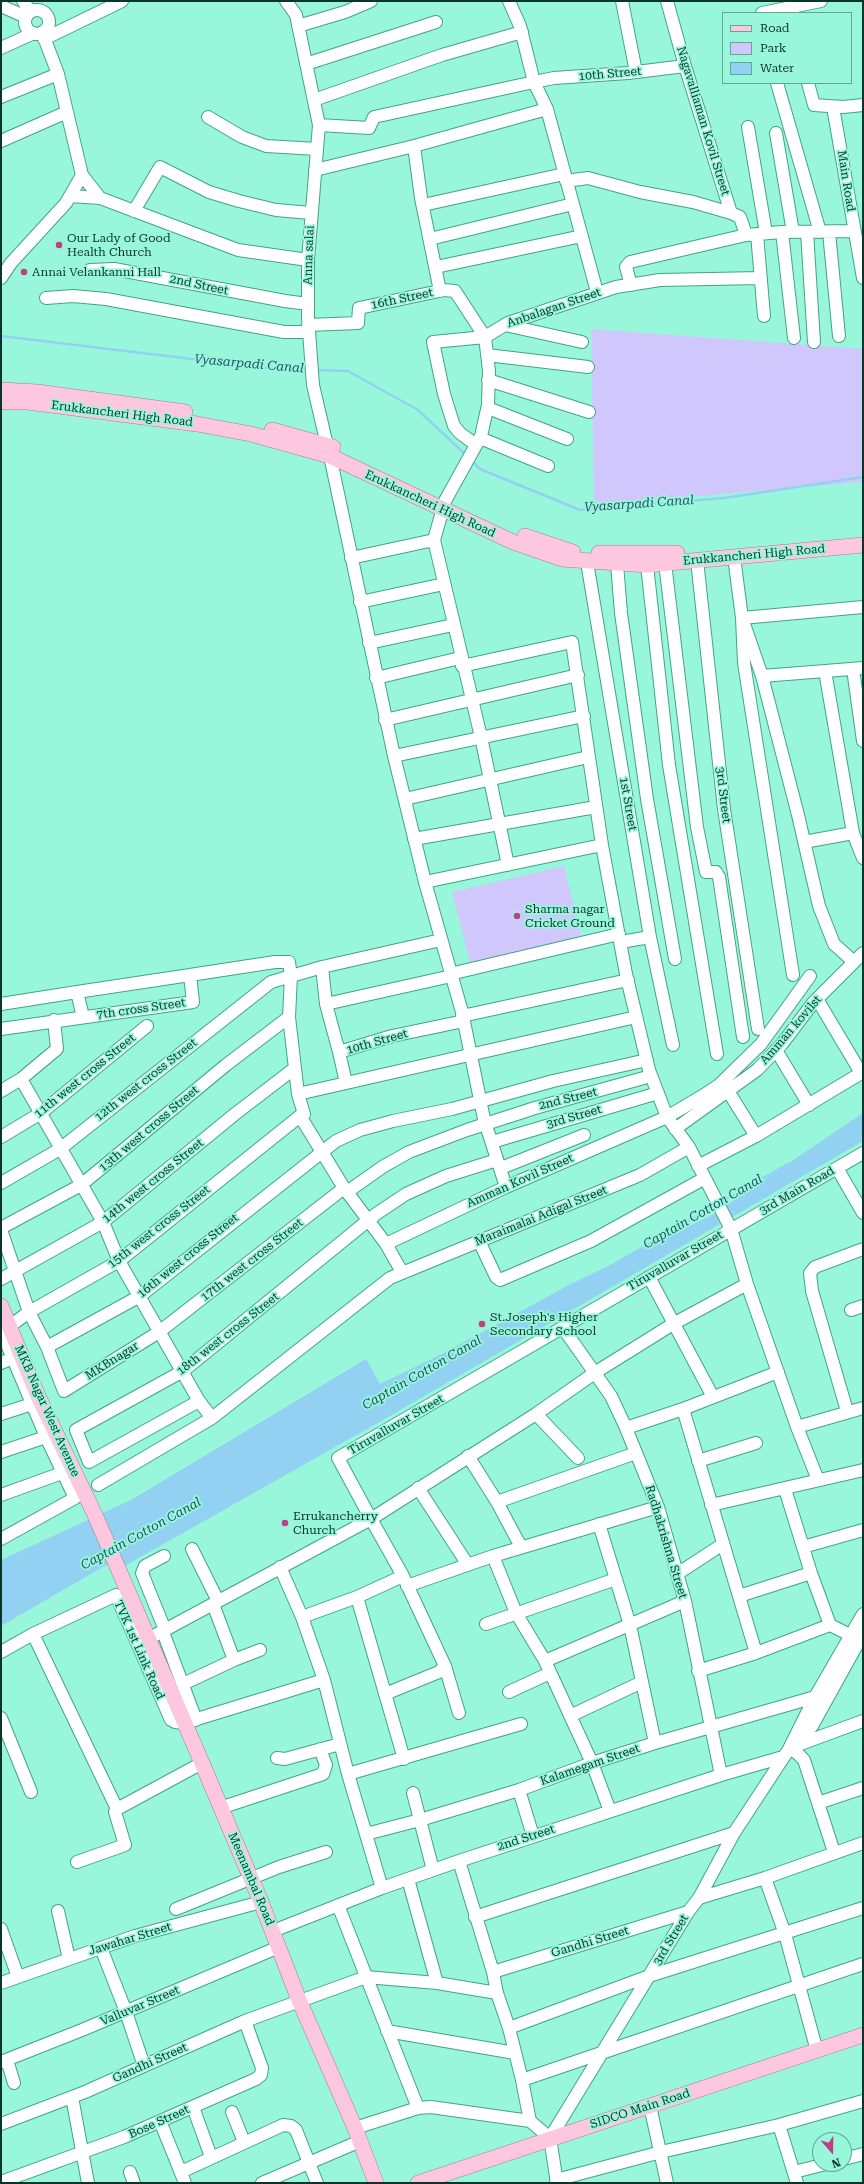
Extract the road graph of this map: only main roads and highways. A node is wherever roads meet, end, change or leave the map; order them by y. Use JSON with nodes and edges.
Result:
{"nodes":[{"id":1,"x":1,"y":390,"type":"edge"},
{"id":2,"x":1,"y":402,"type":"edge"},
{"id":3,"x":328,"y":450,"type":"junction"},
{"id":4,"x":443,"y":505,"type":"junction"},
{"id":5,"x":863,"y":536,"type":"edge"},
{"id":6,"x":863,"y":545,"type":"edge"},
{"id":7,"x":1,"y":1306,"type":"edge"},
{"id":8,"x":8,"y":1334,"type":"edge"},
{"id":9,"x":121,"y":1577,"type":"joint"},
{"id":10,"x":863,"y":2035,"type":"edge"},
{"id":11,"x":376,"y":2183,"type":"edge"},
{"id":12,"x":418,"y":2183,"type":"edge"}],
"edges":[{"from":1,"to":3,"type":"main road"},
{"from":2,"to":3,"type":"main road","name":"Erukkancheri High Road"},
{"from":3,"to":4,"type":"main road","name":"Erukkancheri High Road"},
{"from":4,"to":5,"type":"main road"},
{"from":4,"to":6,"type":"main road","name":"Erukkancheri High Road"},
{"from":7,"to":8,"type":"main road","name":"MKB Nagar West Avenue"},
{"from":8,"to":9,"type":"main road","name":"MKB Nagar West Avenue"},
{"from":9,"to":11,"type":"main road","name":"Meenambal Road"},
{"from":10,"to":12,"type":"main road","name":"SIDCO Main Road"}]}
